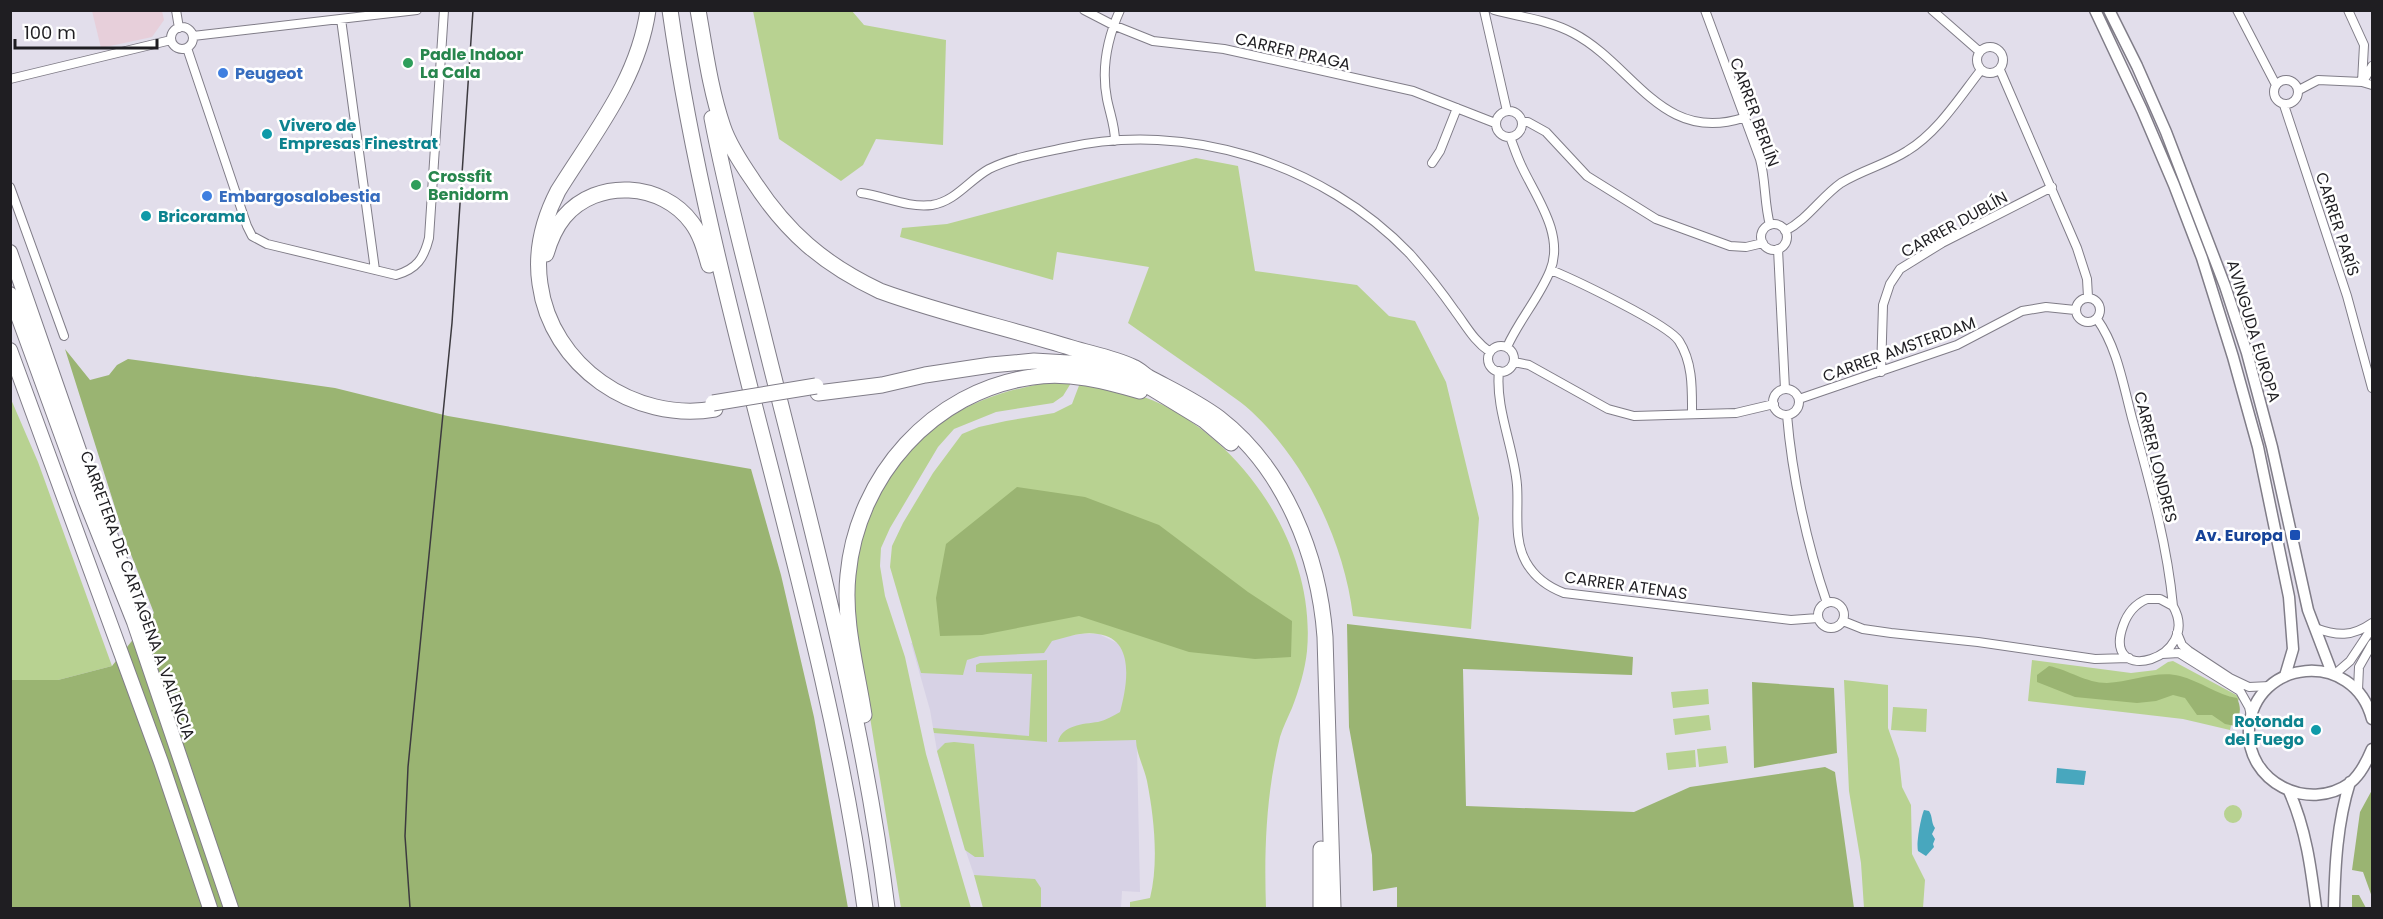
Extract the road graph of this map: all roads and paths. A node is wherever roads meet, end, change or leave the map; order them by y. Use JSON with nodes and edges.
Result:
{"nodes":[{"id":1,"x":176,"y":10,"type":"edge"},
{"id":2,"x":417,"y":10,"type":"edge"},
{"id":3,"x":444,"y":10,"type":"edge"},
{"id":4,"x":648,"y":10,"type":"edge"},
{"id":5,"x":670,"y":10,"type":"edge"},
{"id":6,"x":697,"y":10,"type":"edge"},
{"id":7,"x":1084,"y":10,"type":"edge"},
{"id":8,"x":1120,"y":10,"type":"edge"},
{"id":9,"x":1484,"y":10,"type":"edge"},
{"id":10,"x":1494,"y":10,"type":"edge"},
{"id":11,"x":1705,"y":10,"type":"edge"},
{"id":12,"x":1932,"y":10,"type":"edge"},
{"id":13,"x":2095,"y":10,"type":"edge"},
{"id":14,"x":2109,"y":10,"type":"edge"},
{"id":15,"x":2237,"y":10,"type":"edge"},
{"id":16,"x":2348,"y":10,"type":"edge"},
{"id":17,"x":341,"y":19,"type":"junction"},
{"id":18,"x":1113,"y":25,"type":"junction"},
{"id":19,"x":179,"y":28,"type":"junction"},
{"id":20,"x":193,"y":36,"type":"junction"},
{"id":21,"x":171,"y":40,"type":"junction"},
{"id":22,"x":187,"y":48,"type":"junction"},
{"id":23,"x":1980,"y":52,"type":"junction"},
{"id":24,"x":2373,"y":66,"type":"edge"},
{"id":25,"x":1981,"y":70,"type":"junction"},
{"id":26,"x":2000,"y":70,"type":"junction"},
{"id":27,"x":10,"y":79,"type":"edge"},
{"id":28,"x":2362,"y":82,"type":"junction"},
{"id":29,"x":2276,"y":85,"type":"junction"},
{"id":30,"x":2373,"y":85,"type":"edge"},
{"id":31,"x":2299,"y":90,"type":"junction"},
{"id":32,"x":2284,"y":105,"type":"junction"},
{"id":33,"x":1458,"y":108,"type":"junction"},
{"id":34,"x":1507,"y":111,"type":"junction"},
{"id":35,"x":1743,"y":118,"type":"junction"},
{"id":36,"x":1522,"y":122,"type":"junction"},
{"id":37,"x":1496,"y":123,"type":"junction"},
{"id":38,"x":1510,"y":137,"type":"junction"},
{"id":39,"x":1115,"y":141,"type":"junction"},
{"id":40,"x":1432,"y":163,"type":"dead end"},
{"id":41,"x":2052,"y":187,"type":"junction"},
{"id":42,"x":10,"y":188,"type":"edge"},
{"id":43,"x":861,"y":193,"type":"dead end"},
{"id":44,"x":1770,"y":225,"type":"junction"},
{"id":45,"x":1785,"y":231,"type":"junction"},
{"id":46,"x":1763,"y":243,"type":"junction"},
{"id":47,"x":1778,"y":249,"type":"junction"},
{"id":48,"x":10,"y":252,"type":"edge"},
{"id":49,"x":375,"y":270,"type":"junction"},
{"id":50,"x":1551,"y":270,"type":"junction"},
{"id":51,"x":10,"y":294,"type":"edge"},
{"id":52,"x":2088,"y":297,"type":"junction"},
{"id":53,"x":729,"y":306,"type":"junction"},
{"id":54,"x":2075,"y":310,"type":"junction"},
{"id":55,"x":2097,"y":319,"type":"junction"},
{"id":56,"x":64,"y":336,"type":"dead end"},
{"id":57,"x":1507,"y":347,"type":"junction"},
{"id":58,"x":10,"y":350,"type":"edge"},
{"id":59,"x":1490,"y":352,"type":"junction"},
{"id":60,"x":1514,"y":362,"type":"junction"},
{"id":61,"x":1499,"y":371,"type":"junction"},
{"id":62,"x":1881,"y":372,"type":"junction"},
{"id":63,"x":1149,"y":377,"type":"junction"},
{"id":64,"x":2373,"y":388,"type":"edge"},
{"id":65,"x":1785,"y":389,"type":"junction"},
{"id":66,"x":817,"y":390,"type":"junction"},
{"id":67,"x":1163,"y":396,"type":"junction"},
{"id":68,"x":1799,"y":399,"type":"junction"},
{"id":69,"x":1773,"y":404,"type":"junction"},
{"id":70,"x":714,"y":406,"type":"junction"},
{"id":71,"x":1692,"y":413,"type":"junction"},
{"id":72,"x":1787,"y":415,"type":"junction"},
{"id":73,"x":1827,"y":603,"type":"junction"},
{"id":74,"x":2173,"y":606,"type":"junction"},
{"id":75,"x":1818,"y":618,"type":"junction"},
{"id":76,"x":1843,"y":621,"type":"junction"},
{"id":77,"x":134,"y":622,"type":"junction"},
{"id":78,"x":2373,"y":624,"type":"edge"},
{"id":79,"x":2315,"y":628,"type":"junction"},
{"id":80,"x":2373,"y":628,"type":"edge"},
{"id":81,"x":2176,"y":631,"type":"junction"},
{"id":82,"x":2373,"y":644,"type":"edge"},
{"id":83,"x":2163,"y":654,"type":"junction"},
{"id":84,"x":2129,"y":658,"type":"junction"},
{"id":85,"x":2334,"y":674,"type":"junction"},
{"id":86,"x":2285,"y":676,"type":"junction"},
{"id":87,"x":2271,"y":685,"type":"junction"},
{"id":88,"x":2358,"y":690,"type":"junction"},
{"id":89,"x":2251,"y":719,"type":"junction"},
{"id":90,"x":2373,"y":719,"type":"edge"},
{"id":91,"x":2373,"y":749,"type":"edge"},
{"id":92,"x":2350,"y":782,"type":"junction"},
{"id":93,"x":2289,"y":791,"type":"junction"},
{"id":94,"x":210,"y":909,"type":"edge"},
{"id":95,"x":231,"y":909,"type":"edge"},
{"id":96,"x":865,"y":909,"type":"edge"},
{"id":97,"x":887,"y":909,"type":"edge"},
{"id":98,"x":895,"y":909,"type":"edge"},
{"id":99,"x":1322,"y":909,"type":"edge"},
{"id":100,"x":1333,"y":909,"type":"edge"},
{"id":101,"x":2316,"y":909,"type":"edge"},
{"id":102,"x":2334,"y":909,"type":"edge"}],
"edges":[{"from":1,"to":19,"type":"street"},
{"from":2,"to":17,"type":"street"},
{"from":3,"to":49,"type":"street"},
{"from":4,"to":70,"type":"highway"},
{"from":5,"to":53,"type":"highway"},
{"from":6,"to":63,"type":"highway"},
{"from":6,"to":97,"type":"highway"},
{"from":7,"to":18,"type":"street","name":"CARRER PRAGA"},
{"from":8,"to":18,"type":"street"},
{"from":9,"to":34,"type":"street"},
{"from":10,"to":35,"type":"street"},
{"from":11,"to":35,"type":"street","name":"CARRER BERLÍN"},
{"from":12,"to":23,"type":"street"},
{"from":13,"to":86,"type":"main road","name":"AVINGUDA EUROPA"},
{"from":14,"to":79,"type":"main road","name":"AVINGUDA EUROPA"},
{"from":15,"to":29,"type":"street"},
{"from":16,"to":28,"type":"street"},
{"from":17,"to":20,"type":"street"},
{"from":17,"to":49,"type":"street"},
{"from":18,"to":33,"type":"street","name":"CARRER PRAGA"},
{"from":18,"to":39,"type":"street"},
{"from":19,"to":20,"type":"street"},
{"from":19,"to":21,"type":"street"},
{"from":20,"to":22,"type":"street"},
{"from":21,"to":22,"type":"street"},
{"from":21,"to":27,"type":"street"},
{"from":22,"to":49,"type":"street"},
{"from":23,"to":25,"type":"street"},
{"from":23,"to":26,"type":"street"},
{"from":24,"to":28,"type":"street"},
{"from":25,"to":26,"type":"street"},
{"from":25,"to":45,"type":"street"},
{"from":26,"to":41,"type":"street"},
{"from":28,"to":30,"type":"street"},
{"from":28,"to":31,"type":"street"},
{"from":29,"to":31,"type":"street"},
{"from":29,"to":32,"type":"street"},
{"from":31,"to":32,"type":"street"},
{"from":32,"to":64,"type":"street","name":"CARRER PARÍS"},
{"from":33,"to":37,"type":"street","name":"CARRER PRAGA"},
{"from":33,"to":40,"type":"street"},
{"from":34,"to":36,"type":"street"},
{"from":34,"to":37,"type":"street"},
{"from":35,"to":44,"type":"street","name":"CARRER BERLÍN"},
{"from":36,"to":38,"type":"street"},
{"from":36,"to":46,"type":"street"},
{"from":37,"to":38,"type":"street"},
{"from":38,"to":50,"type":"street"},
{"from":39,"to":43,"type":"street"},
{"from":39,"to":59,"type":"street"},
{"from":41,"to":52,"type":"street"},
{"from":41,"to":62,"type":"street","name":"CARRER DUBLÍN"},
{"from":42,"to":56,"type":"street"},
{"from":44,"to":45,"type":"street"},
{"from":44,"to":46,"type":"street"},
{"from":45,"to":47,"type":"street"},
{"from":46,"to":47,"type":"street"},
{"from":47,"to":65,"type":"street"},
{"from":48,"to":77,"type":"highway"},
{"from":50,"to":57,"type":"street"},
{"from":50,"to":71,"type":"street"},
{"from":51,"to":77,"type":"highway","name":"CARRETERA DE CARTAGENA A VALENCIA"},
{"from":52,"to":54,"type":"street"},
{"from":52,"to":55,"type":"street"},
{"from":53,"to":70,"type":"highway"},
{"from":53,"to":96,"type":"highway"},
{"from":54,"to":55,"type":"street"},
{"from":54,"to":62,"type":"street","name":"CARRER AMSTERDAM"},
{"from":55,"to":74,"type":"street","name":"CARRER LONDRES"},
{"from":57,"to":59,"type":"street"},
{"from":57,"to":60,"type":"street"},
{"from":58,"to":94,"type":"highway"},
{"from":59,"to":61,"type":"street"},
{"from":60,"to":61,"type":"street"},
{"from":60,"to":71,"type":"street"},
{"from":61,"to":75,"type":"street","name":"CARRER ATENAS"},
{"from":62,"to":68,"type":"street","name":"CARRER AMSTERDAM"},
{"from":63,"to":66,"type":"highway"},
{"from":63,"to":100,"type":"highway"},
{"from":65,"to":68,"type":"street"},
{"from":65,"to":69,"type":"street"},
{"from":66,"to":67,"type":"highway"},
{"from":66,"to":70,"type":"highway","bridge":true},
{"from":67,"to":98,"type":"highway"},
{"from":67,"to":99,"type":"highway"},
{"from":68,"to":72,"type":"street"},
{"from":69,"to":71,"type":"street"},
{"from":69,"to":72,"type":"street"},
{"from":72,"to":73,"type":"street"},
{"from":73,"to":75,"type":"street"},
{"from":73,"to":76,"type":"street"},
{"from":74,"to":81,"type":"street"},
{"from":74,"to":84,"type":"street"},
{"from":75,"to":76,"type":"street"},
{"from":76,"to":84,"type":"street"},
{"from":77,"to":95,"type":"highway","name":"CARRETERA DE CARTAGENA A VALENCIA"},
{"from":78,"to":79,"type":"street"},
{"from":79,"to":85,"type":"main road","name":"AVINGUDA EUROPA"},
{"from":80,"to":85,"type":"street"},
{"from":81,"to":83,"type":"street"},
{"from":81,"to":87,"type":"street"},
{"from":82,"to":88,"type":"street"},
{"from":83,"to":84,"type":"street"},
{"from":83,"to":89,"type":"street"},
{"from":85,"to":86,"type":"main road"},
{"from":85,"to":88,"type":"main road"},
{"from":86,"to":87,"type":"main road"},
{"from":87,"to":89,"type":"main road"},
{"from":88,"to":90,"type":"main road"},
{"from":89,"to":93,"type":"main road"},
{"from":91,"to":92,"type":"main road"},
{"from":92,"to":93,"type":"main road"},
{"from":92,"to":102,"type":"main road"},
{"from":93,"to":101,"type":"main road"}]}
